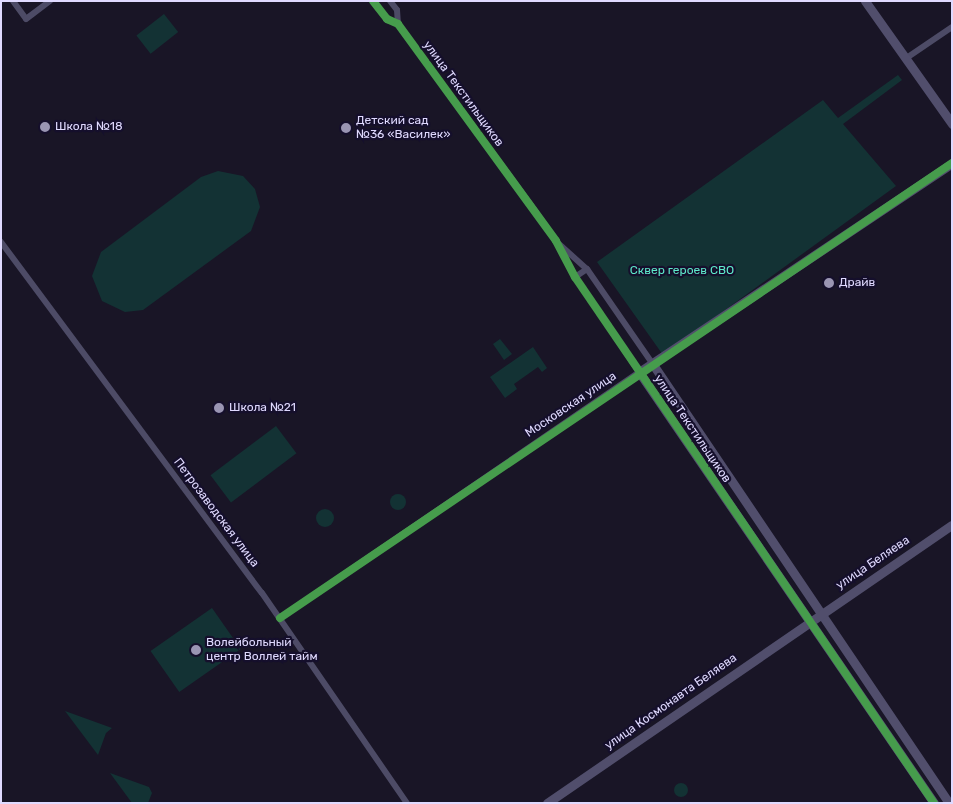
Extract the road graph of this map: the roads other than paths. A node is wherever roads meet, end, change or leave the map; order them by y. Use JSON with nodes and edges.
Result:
{"nodes":[{"id":1,"x":13,"y":1,"type":"edge"},
{"id":2,"x":50,"y":1,"type":"edge"},
{"id":3,"x":373,"y":1,"type":"edge"},
{"id":4,"x":390,"y":1,"type":"edge"},
{"id":5,"x":865,"y":1,"type":"edge"},
{"id":6,"x":398,"y":24,"type":"junction"},
{"id":7,"x":952,"y":27,"type":"edge"},
{"id":8,"x":905,"y":59,"type":"junction"},
{"id":9,"x":952,"y":124,"type":"edge"},
{"id":10,"x":952,"y":163,"type":"edge"},
{"id":11,"x":556,"y":241,"type":"junction"},
{"id":12,"x":1,"y":242,"type":"edge"},
{"id":13,"x":587,"y":269,"type":"junction"},
{"id":14,"x":574,"y":278,"type":"junction"},
{"id":15,"x":652,"y":363,"type":"junction"},
{"id":16,"x":639,"y":372,"type":"junction"},
{"id":17,"x":952,"y":525,"type":"edge"},
{"id":18,"x":820,"y":615,"type":"junction"},
{"id":19,"x":280,"y":618,"type":"junction"},
{"id":20,"x":809,"y":622,"type":"junction"},
{"id":21,"x":407,"y":803,"type":"edge"},
{"id":22,"x":547,"y":803,"type":"edge"},
{"id":23,"x":934,"y":803,"type":"edge"},
{"id":24,"x":949,"y":803,"type":"edge"}],
"edges":[{"from":1,"to":2,"type":"street"},
{"from":3,"to":6,"type":"street","name":"улица Текстильщиков"},
{"from":4,"to":6,"type":"street","name":"улица Текстильщиков"},
{"from":5,"to":8,"type":"street"},
{"from":6,"to":11,"type":"street","name":"улица Текстильщиков"},
{"from":7,"to":8,"type":"street"},
{"from":8,"to":9,"type":"street"},
{"from":10,"to":15,"type":"street","name":"Московская улица"},
{"from":11,"to":13,"type":"street","name":"улица Текстильщиков"},
{"from":11,"to":14,"type":"street","name":"улица Текстильщиков"},
{"from":12,"to":19,"type":"street","name":"Петрозаводская улица"},
{"from":13,"to":14,"type":"street"},
{"from":13,"to":15,"type":"street","name":"улица Текстильщиков"},
{"from":14,"to":16,"type":"street","name":"улица Текстильщиков"},
{"from":15,"to":16,"type":"street","name":"Московская улица"},
{"from":15,"to":18,"type":"street","name":"улица Текстильщиков"},
{"from":16,"to":19,"type":"street","name":"Московская улица"},
{"from":16,"to":20,"type":"street","name":"улица Текстильщиков"},
{"from":17,"to":18,"type":"street","name":"улица Беляева"},
{"from":18,"to":20,"type":"street","name":"улица Беляева"},
{"from":18,"to":24,"type":"street","name":"улица Текстильщиков"},
{"from":19,"to":21,"type":"street","name":"Петрозаводская улица"},
{"from":20,"to":22,"type":"street","name":"улица Космонавта Беляева"},
{"from":20,"to":23,"type":"street","name":"улица Текстильщиков"}]}
